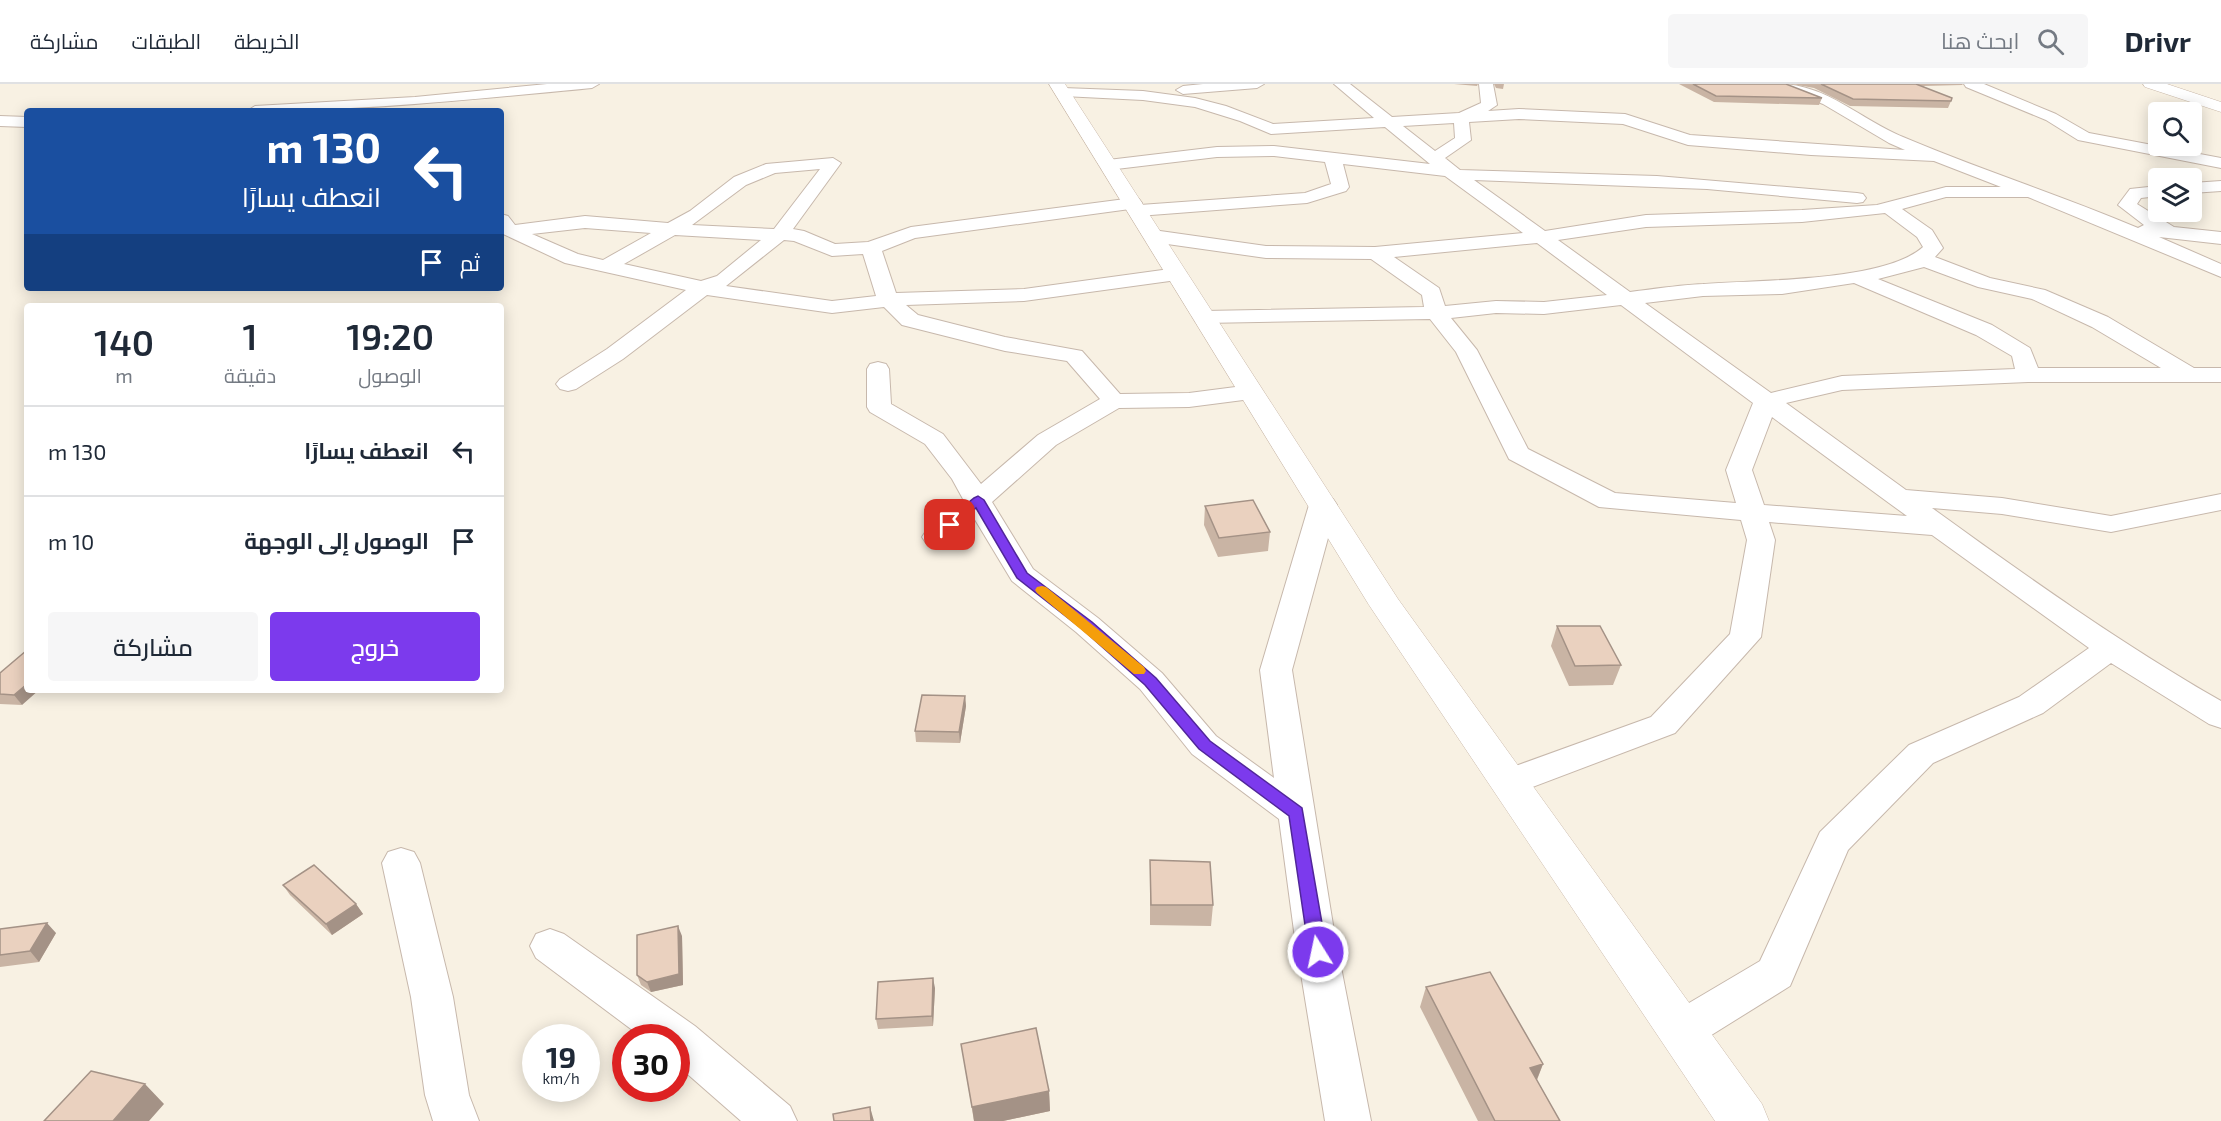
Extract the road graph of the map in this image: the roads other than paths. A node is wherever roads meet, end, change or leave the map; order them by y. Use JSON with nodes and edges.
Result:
{"nodes":[{"id":1,"x":592,"y":84,"type":"edge"},
{"id":2,"x":1257,"y":84,"type":"edge"},
{"id":3,"x":1341,"y":84,"type":"edge"},
{"id":4,"x":1486,"y":84,"type":"edge"},
{"id":5,"x":1786,"y":84,"type":"edge"},
{"id":6,"x":1971,"y":84,"type":"edge"},
{"id":7,"x":2151,"y":84,"type":"edge"},
{"id":8,"x":1060,"y":88,"type":"edge"},
{"id":9,"x":1141,"y":93,"type":"junction"},
{"id":10,"x":2221,"y":107,"type":"edge"},
{"id":11,"x":303,"y":108,"type":"edge"},
{"id":12,"x":1461,"y":118,"type":"junction"},
{"id":13,"x":0,"y":121,"type":"edge"},
{"id":14,"x":24,"y":122,"type":"edge"},
{"id":15,"x":1388,"y":122,"type":"junction"},
{"id":16,"x":1271,"y":129,"type":"junction"},
{"id":17,"x":1274,"y":151,"type":"junction"},
{"id":18,"x":1935,"y":156,"type":"junction"},
{"id":19,"x":1333,"y":159,"type":"junction"},
{"id":20,"x":2221,"y":163,"type":"edge"},
{"id":21,"x":1108,"y":165,"type":"junction"},
{"id":22,"x":1447,"y":168,"type":"junction"},
{"id":23,"x":1625,"y":179,"type":"junction"},
{"id":24,"x":2221,"y":186,"type":"edge"},
{"id":25,"x":2202,"y":187,"type":"edge"},
{"id":26,"x":2148,"y":191,"type":"edge"},
{"id":27,"x":2028,"y":192,"type":"junction"},
{"id":28,"x":1895,"y":205,"type":"junction"},
{"id":29,"x":1141,"y":217,"type":"junction"},
{"id":30,"x":2148,"y":219,"type":"edge"},
{"id":31,"x":1646,"y":221,"type":"junction"},
{"id":32,"x":2153,"y":222,"type":"edge"},
{"id":33,"x":2119,"y":227,"type":"junction"},
{"id":34,"x":504,"y":228,"type":"edge"},
{"id":35,"x":671,"y":230,"type":"junction"},
{"id":36,"x":2168,"y":232,"type":"junction"},
{"id":37,"x":780,"y":234,"type":"junction"},
{"id":38,"x":1543,"y":237,"type":"junction"},
{"id":39,"x":2221,"y":238,"type":"edge"},
{"id":40,"x":871,"y":248,"type":"junction"},
{"id":41,"x":1375,"y":253,"type":"junction"},
{"id":42,"x":1922,"y":259,"type":"junction"},
{"id":43,"x":605,"y":267,"type":"junction"},
{"id":44,"x":2221,"y":271,"type":"edge"},
{"id":45,"x":1177,"y":274,"type":"junction"},
{"id":46,"x":1856,"y":277,"type":"junction"},
{"id":47,"x":703,"y":288,"type":"junction"},
{"id":48,"x":1626,"y":297,"type":"junction"},
{"id":49,"x":888,"y":300,"type":"junction"},
{"id":50,"x":1436,"y":313,"type":"junction"},
{"id":51,"x":1204,"y":317,"type":"junction"},
{"id":52,"x":879,"y":369,"type":"dead end"},
{"id":53,"x":2028,"y":375,"type":"junction"},
{"id":54,"x":2189,"y":375,"type":"junction"},
{"id":55,"x":2221,"y":375,"type":"edge"},
{"id":56,"x":568,"y":384,"type":"dead end"},
{"id":57,"x":1251,"y":392,"type":"junction"},
{"id":58,"x":1114,"y":401,"type":"junction"},
{"id":59,"x":1766,"y":401,"type":"junction"},
{"id":60,"x":1896,"y":496,"type":"junction"},
{"id":61,"x":978,"y":500,"type":"junction"},
{"id":62,"x":2221,"y":502,"type":"edge"},
{"id":63,"x":1323,"y":506,"type":"junction"},
{"id":64,"x":1753,"y":512,"type":"junction"},
{"id":65,"x":1939,"y":527,"type":"junction"},
{"id":66,"x":936,"y":537,"type":"dead end"},
{"id":67,"x":2110,"y":648,"type":"junction"},
{"id":68,"x":2207,"y":697,"type":"edge"},
{"id":69,"x":2221,"y":716,"type":"edge"},
{"id":70,"x":1509,"y":782,"type":"junction"},
{"id":71,"x":1297,"y":813,"type":"junction"},
{"id":72,"x":401,"y":863,"type":"dead end"},
{"id":73,"x":549,"y":946,"type":"dead end"},
{"id":74,"x":1682,"y":1030,"type":"junction"},
{"id":75,"x":456,"y":1121,"type":"edge"},
{"id":76,"x":774,"y":1121,"type":"edge"},
{"id":77,"x":1348,"y":1121,"type":"edge"},
{"id":78,"x":1744,"y":1121,"type":"edge"}],
"edges":[{"from":1,"to":11,"type":"street"},
{"from":2,"to":9,"type":"street"},
{"from":3,"to":15,"type":"street"},
{"from":4,"to":12,"type":"street"},
{"from":5,"to":18,"type":"street"},
{"from":6,"to":20,"type":"street"},
{"from":7,"to":10,"type":"main road"},
{"from":8,"to":9,"type":"street"},
{"from":8,"to":21,"type":"main road"},
{"from":9,"to":16,"type":"street"},
{"from":12,"to":15,"type":"street"},
{"from":12,"to":18,"type":"street"},
{"from":12,"to":22,"type":"street"},
{"from":13,"to":14,"type":"street"},
{"from":15,"to":16,"type":"street"},
{"from":15,"to":22,"type":"street"},
{"from":16,"to":17,"type":"street"},
{"from":17,"to":19,"type":"street"},
{"from":17,"to":21,"type":"street"},
{"from":18,"to":27,"type":"street"},
{"from":19,"to":22,"type":"street"},
{"from":19,"to":29,"type":"street"},
{"from":21,"to":29,"type":"main road"},
{"from":22,"to":23,"type":"street"},
{"from":22,"to":38,"type":"street"},
{"from":23,"to":28,"type":"street"},
{"from":23,"to":31,"type":"street"},
{"from":24,"to":25,"type":"street"},
{"from":26,"to":30,"type":"street"},
{"from":27,"to":28,"type":"street"},
{"from":27,"to":33,"type":"street"},
{"from":28,"to":31,"type":"street"},
{"from":28,"to":42,"type":"street"},
{"from":29,"to":40,"type":"street"},
{"from":29,"to":41,"type":"street"},
{"from":29,"to":45,"type":"main road"},
{"from":31,"to":38,"type":"street"},
{"from":32,"to":36,"type":"street"},
{"from":33,"to":36,"type":"street"},
{"from":33,"to":44,"type":"street"},
{"from":34,"to":35,"type":"street"},
{"from":34,"to":43,"type":"street"},
{"from":35,"to":37,"type":"street"},
{"from":35,"to":37,"type":"street"},
{"from":35,"to":43,"type":"street"},
{"from":36,"to":39,"type":"street"},
{"from":37,"to":40,"type":"street"},
{"from":37,"to":47,"type":"street"},
{"from":38,"to":41,"type":"street"},
{"from":38,"to":48,"type":"street"},
{"from":40,"to":49,"type":"street"},
{"from":41,"to":50,"type":"street"},
{"from":42,"to":46,"type":"street"},
{"from":42,"to":54,"type":"street"},
{"from":43,"to":47,"type":"street"},
{"from":45,"to":49,"type":"street"},
{"from":45,"to":51,"type":"main road"},
{"from":46,"to":48,"type":"street"},
{"from":46,"to":53,"type":"street"},
{"from":47,"to":49,"type":"street"},
{"from":47,"to":56,"type":"street"},
{"from":48,"to":50,"type":"street"},
{"from":48,"to":59,"type":"street"},
{"from":49,"to":58,"type":"street"},
{"from":50,"to":51,"type":"street"},
{"from":50,"to":64,"type":"street"},
{"from":51,"to":57,"type":"main road"},
{"from":52,"to":61,"type":"street"},
{"from":53,"to":54,"type":"street"},
{"from":53,"to":59,"type":"street"},
{"from":54,"to":55,"type":"street"},
{"from":57,"to":58,"type":"street"},
{"from":57,"to":63,"type":"main road"},
{"from":58,"to":61,"type":"street"},
{"from":59,"to":60,"type":"street"},
{"from":59,"to":64,"type":"street"},
{"from":60,"to":62,"type":"street"},
{"from":60,"to":65,"type":"street"},
{"from":61,"to":66,"type":"street"},
{"from":61,"to":71,"type":"street"},
{"from":63,"to":70,"type":"main road"},
{"from":63,"to":71,"type":"street"},
{"from":64,"to":65,"type":"street"},
{"from":64,"to":70,"type":"street"},
{"from":65,"to":67,"type":"street"},
{"from":67,"to":68,"type":"street"},
{"from":67,"to":74,"type":"street"},
{"from":68,"to":69,"type":"street"},
{"from":70,"to":74,"type":"main road"},
{"from":71,"to":77,"type":"street"},
{"from":72,"to":75,"type":"street"},
{"from":73,"to":76,"type":"street"},
{"from":74,"to":78,"type":"main road"}]}
